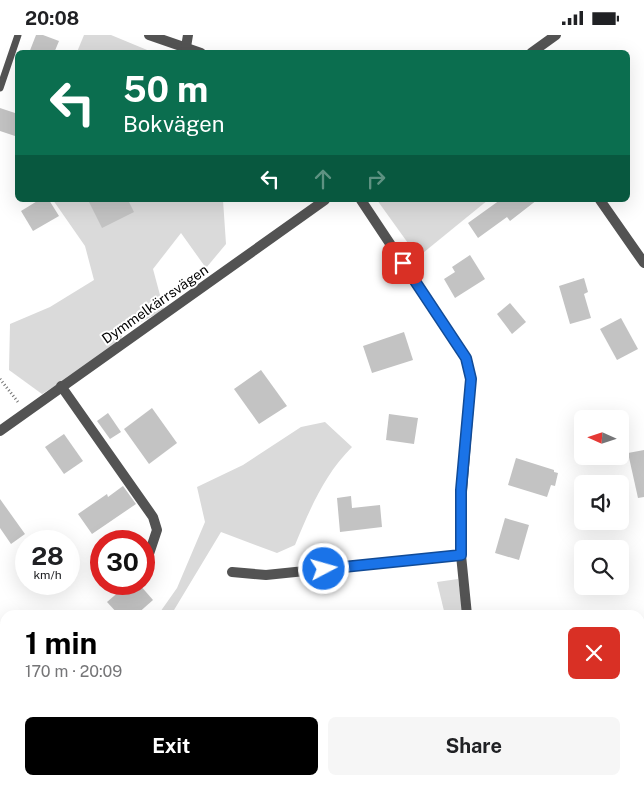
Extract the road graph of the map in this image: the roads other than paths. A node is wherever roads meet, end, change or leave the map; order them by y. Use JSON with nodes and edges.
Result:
{"nodes":[{"id":1,"x":18,"y":35,"type":"edge"},
{"id":2,"x":149,"y":35,"type":"edge"},
{"id":3,"x":188,"y":35,"type":"edge"},
{"id":4,"x":556,"y":35,"type":"edge"},
{"id":5,"x":186,"y":47,"type":"junction"},
{"id":6,"x":194,"y":50,"type":"edge"},
{"id":7,"x":535,"y":50,"type":"edge"},
{"id":8,"x":0,"y":88,"type":"edge"},
{"id":9,"x":322,"y":202,"type":"edge"},
{"id":10,"x":362,"y":202,"type":"edge"},
{"id":11,"x":601,"y":202,"type":"edge"},
{"id":12,"x":644,"y":263,"type":"edge"},
{"id":13,"x":62,"y":386,"type":"junction"},
{"id":14,"x":0,"y":431,"type":"edge"},
{"id":15,"x":155,"y":536,"type":"edge"},
{"id":16,"x":461,"y":555,"type":"junction"},
{"id":17,"x":232,"y":572,"type":"dead end"},
{"id":18,"x":466,"y":610,"type":"edge"}],
"edges":[{"from":1,"to":8,"type":"lane"},
{"from":2,"to":5,"type":"street"},
{"from":3,"to":5,"type":"street"},
{"from":4,"to":7,"type":"street"},
{"from":5,"to":6,"type":"street"},
{"from":9,"to":13,"type":"street","name":"Dymmelkärrsvägen"},
{"from":10,"to":16,"type":"street"},
{"from":11,"to":12,"type":"street"},
{"from":13,"to":14,"type":"street","name":"Dymmelkärrsvägen"},
{"from":13,"to":15,"type":"street"},
{"from":16,"to":17,"type":"street"},
{"from":16,"to":18,"type":"street"}]}
